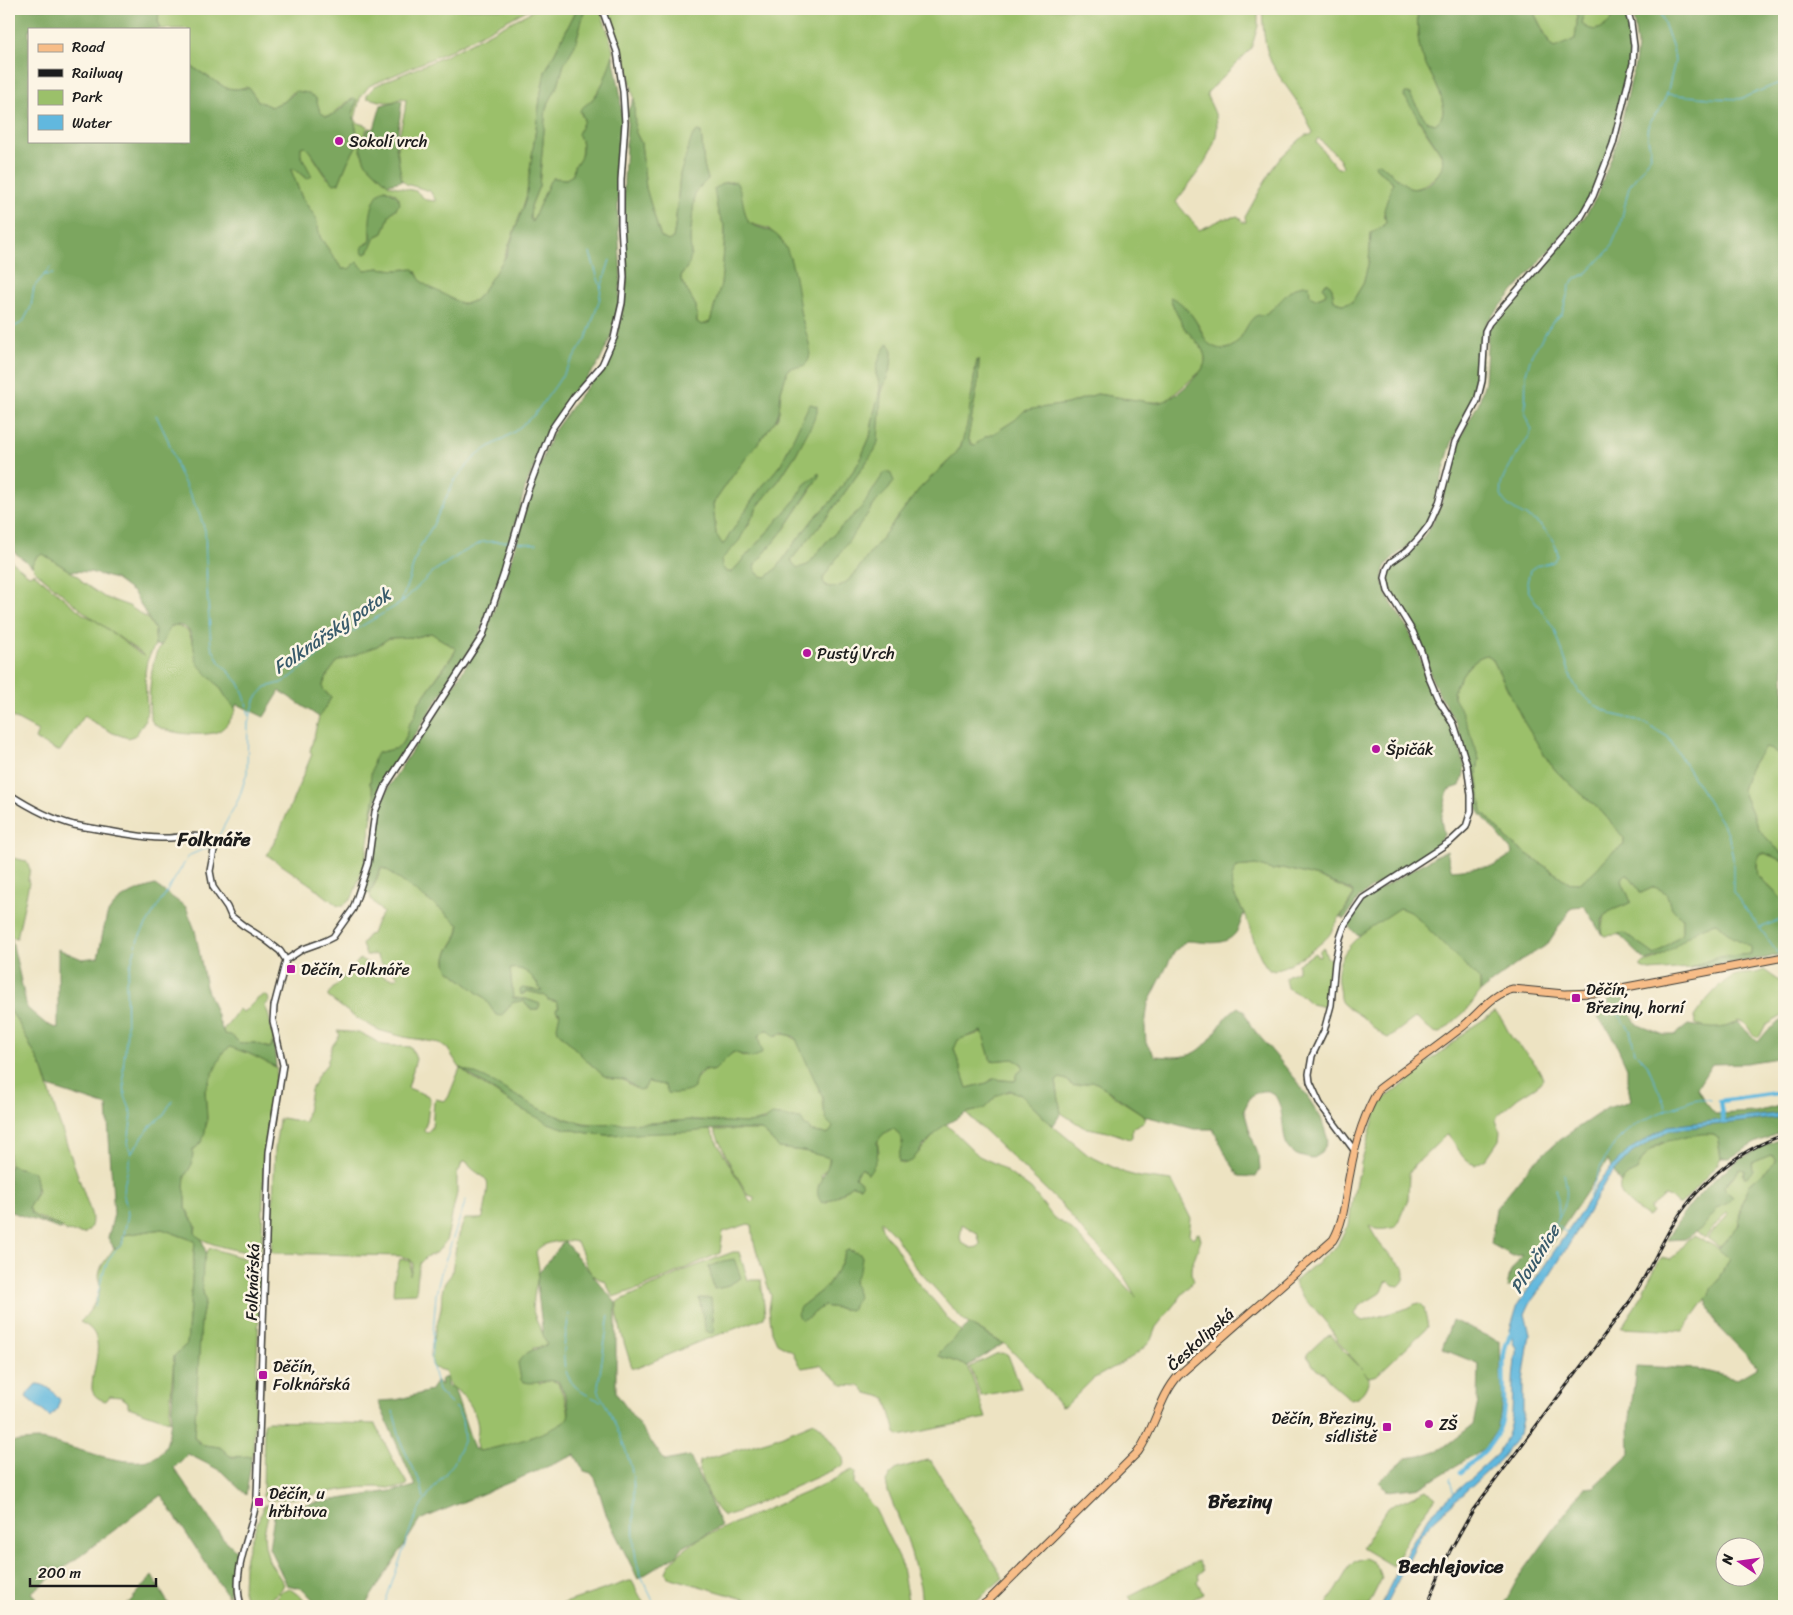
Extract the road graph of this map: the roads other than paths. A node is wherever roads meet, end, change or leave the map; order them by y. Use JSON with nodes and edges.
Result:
{"nodes":[{"id":1,"x":602,"y":9,"type":"edge"},
{"id":2,"x":1627,"y":9,"type":"edge"},
{"id":3,"x":9,"y":794,"type":"edge"},
{"id":4,"x":1781,"y":958,"type":"edge"},
{"id":5,"x":286,"y":960,"type":"junction"},
{"id":6,"x":1354,"y":1150,"type":"junction"},
{"id":7,"x":241,"y":1606,"type":"edge"},
{"id":8,"x":981,"y":1606,"type":"edge"}],
"edges":[{"from":1,"to":5,"type":"street"},
{"from":2,"to":6,"type":"street"},
{"from":3,"to":5,"type":"street"},
{"from":4,"to":6,"type":"main road","name":"Českolipská"},
{"from":5,"to":7,"type":"street","name":"Folknářská"},
{"from":6,"to":8,"type":"main road","name":"Českolipská"}]}
